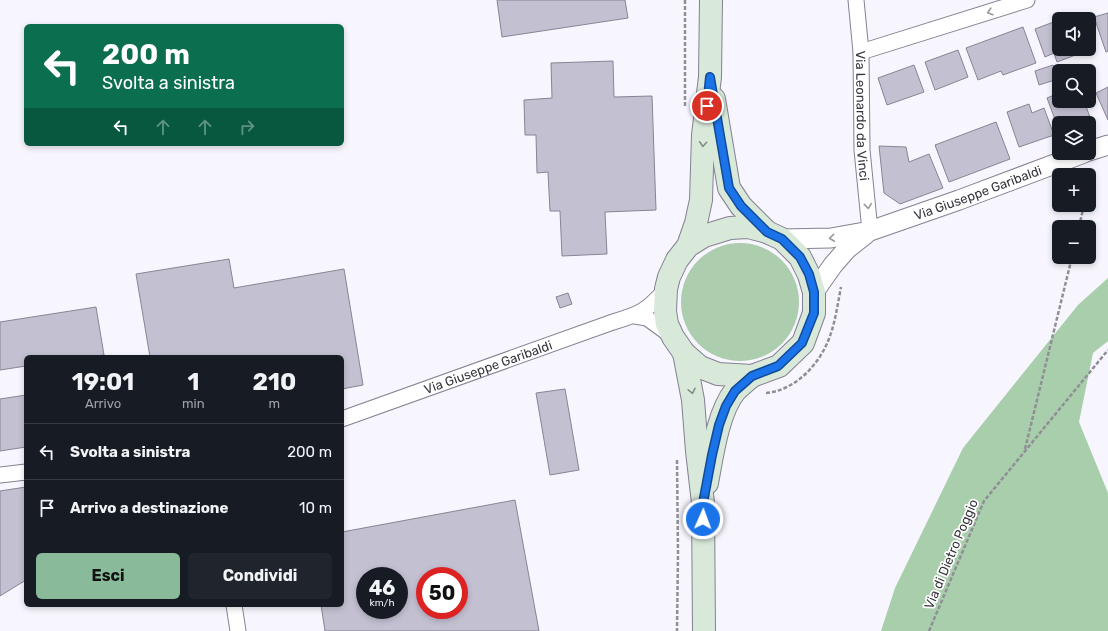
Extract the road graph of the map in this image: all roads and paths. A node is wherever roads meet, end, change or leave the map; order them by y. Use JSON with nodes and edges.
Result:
{"nodes":[{"id":1,"x":685,"y":0,"type":"edge"},
{"id":2,"x":711,"y":0,"type":"edge"},
{"id":3,"x":856,"y":0,"type":"edge"},
{"id":4,"x":1027,"y":0,"type":"edge"},
{"id":5,"x":861,"y":52,"type":"junction"},
{"id":6,"x":710,"y":77,"type":"junction"},
{"id":7,"x":685,"y":114,"type":"dead end"},
{"id":8,"x":1108,"y":145,"type":"edge"},
{"id":9,"x":1096,"y":149,"type":"edge"},
{"id":10,"x":1065,"y":160,"type":"edge"},
{"id":11,"x":870,"y":231,"type":"junction"},
{"id":12,"x":775,"y":236,"type":"junction"},
{"id":13,"x":688,"y":246,"type":"junction"},
{"id":14,"x":1070,"y":264,"type":"edge"},
{"id":15,"x":666,"y":289,"type":"junction"},
{"id":16,"x":814,"y":292,"type":"junction"},
{"id":17,"x":635,"y":316,"type":"junction"},
{"id":18,"x":678,"y":345,"type":"junction"},
{"id":19,"x":1108,"y":350,"type":"edge"},
{"id":20,"x":752,"y":376,"type":"junction"},
{"id":21,"x":344,"y":418,"type":"edge"},
{"id":22,"x":1025,"y":450,"type":"junction"},
{"id":23,"x":677,"y":455,"type":"dead end"},
{"id":24,"x":24,"y":472,"type":"edge"},
{"id":25,"x":0,"y":475,"type":"edge"},
{"id":26,"x":703,"y":503,"type":"junction"},
{"id":27,"x":234,"y":607,"type":"edge"},
{"id":28,"x":238,"y":631,"type":"edge"},
{"id":29,"x":677,"y":631,"type":"edge"},
{"id":30,"x":704,"y":631,"type":"edge"},
{"id":31,"x":929,"y":631,"type":"edge"}],
"edges":[{"from":1,"to":7,"type":"path"},
{"from":2,"to":6,"type":"main road"},
{"from":3,"to":5,"type":"street","name":"Via Leonardo da Vinci"},
{"from":4,"to":5,"type":"street","one_way":true},
{"from":5,"to":11,"type":"street","name":"Via Leonardo da Vinci","one_way":true},
{"from":6,"to":12,"type":"main road"},
{"from":6,"to":13,"type":"main road","one_way":true},
{"from":8,"to":9,"type":"street"},
{"from":10,"to":11,"type":"street","name":"Via Giuseppe Garibaldi"},
{"from":11,"to":12,"type":"street","name":"Via Giuseppe Garibaldi","one_way":true},
{"from":11,"to":16,"type":"street","name":"Via Giuseppe Garibaldi"},
{"from":12,"to":13,"type":"main road"},
{"from":12,"to":16,"type":"main road"},
{"from":13,"to":15,"type":"main road"},
{"from":14,"to":22,"type":"path","name":"Via di Dietro Poggio"},
{"from":15,"to":17,"type":"street","name":"Via Giuseppe Garibaldi"},
{"from":15,"to":18,"type":"main road"},
{"from":16,"to":20,"type":"main road"},
{"from":17,"to":18,"type":"street"},
{"from":17,"to":21,"type":"street","name":"Via Giuseppe Garibaldi"},
{"from":18,"to":20,"type":"main road"},
{"from":18,"to":26,"type":"main road","one_way":true},
{"from":19,"to":22,"type":"path","name":"Via di Dietro Poggio"},
{"from":20,"to":26,"type":"main road"},
{"from":22,"to":31,"type":"path","name":"Via di Dietro Poggio"},
{"from":23,"to":29,"type":"path"},
{"from":24,"to":25,"type":"street"},
{"from":26,"to":30,"type":"main road"},
{"from":27,"to":28,"type":"street"}]}
